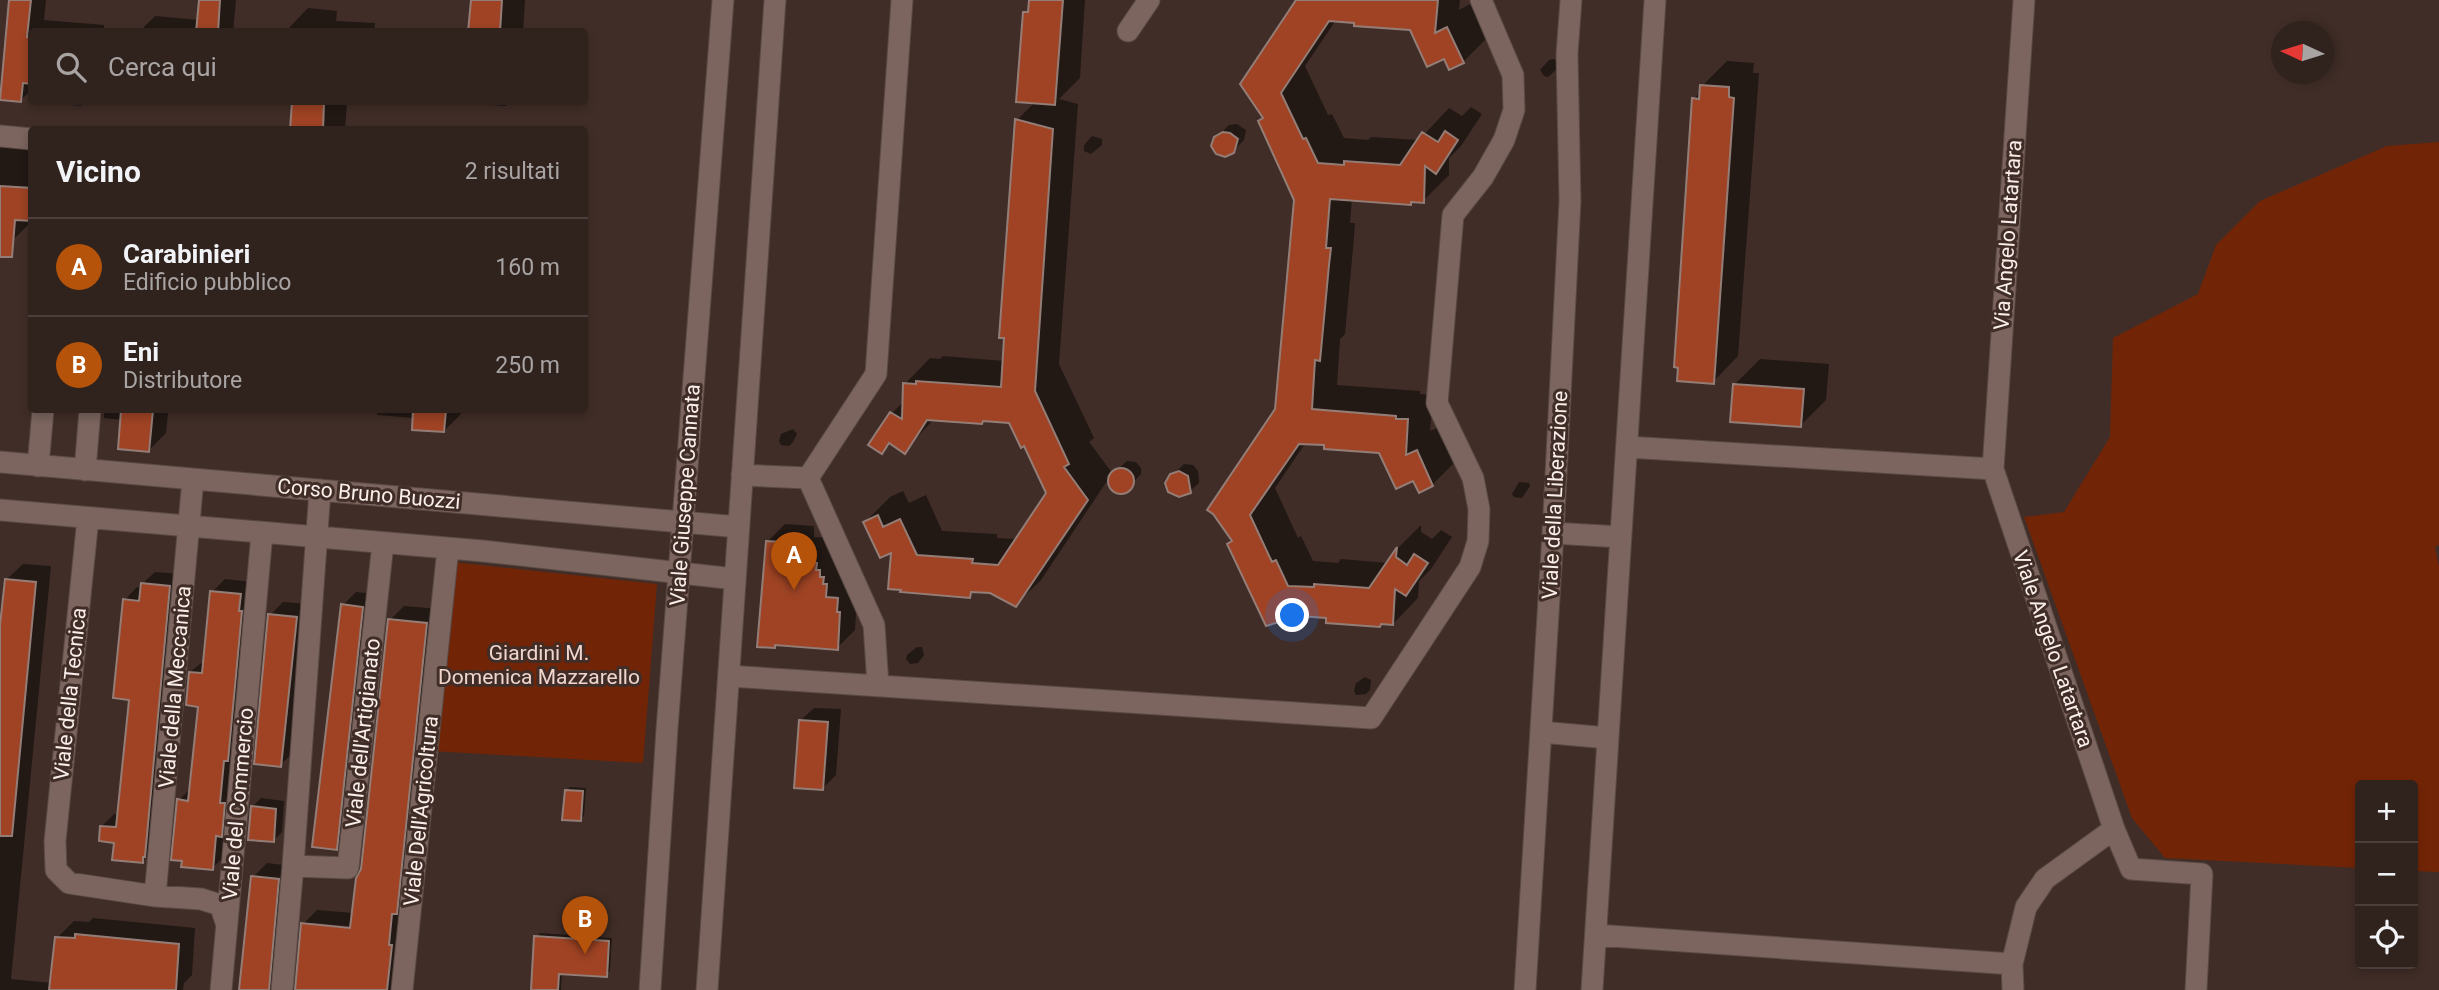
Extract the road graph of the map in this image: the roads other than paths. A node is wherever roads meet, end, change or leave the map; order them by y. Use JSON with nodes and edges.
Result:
{"nodes":[{"id":1,"x":723,"y":0,"type":"edge"},
{"id":2,"x":775,"y":0,"type":"edge"},
{"id":3,"x":902,"y":0,"type":"edge"},
{"id":4,"x":1149,"y":0,"type":"edge"},
{"id":5,"x":1481,"y":0,"type":"edge"},
{"id":6,"x":1571,"y":0,"type":"edge"},
{"id":7,"x":1655,"y":0,"type":"edge"},
{"id":8,"x":2024,"y":0,"type":"edge"},
{"id":9,"x":1128,"y":32,"type":"dead end"},
{"id":10,"x":0,"y":136,"type":"edge"},
{"id":11,"x":28,"y":139,"type":"edge"},
{"id":12,"x":43,"y":413,"type":"edge"},
{"id":13,"x":90,"y":413,"type":"edge"},
{"id":14,"x":1627,"y":447,"type":"junction"},
{"id":15,"x":0,"y":462,"type":"edge"},
{"id":16,"x":38,"y":466,"type":"junction"},
{"id":17,"x":1993,"y":469,"type":"junction"},
{"id":18,"x":85,"y":470,"type":"junction"},
{"id":19,"x":742,"y":475,"type":"junction"},
{"id":20,"x":808,"y":478,"type":"junction"},
{"id":21,"x":193,"y":479,"type":"junction"},
{"id":22,"x":320,"y":490,"type":"junction"},
{"id":23,"x":0,"y":510,"type":"edge"},
{"id":24,"x":88,"y":518,"type":"junction"},
{"id":25,"x":682,"y":522,"type":"junction"},
{"id":26,"x":190,"y":527,"type":"junction"},
{"id":27,"x":739,"y":527,"type":"junction"},
{"id":28,"x":262,"y":533,"type":"junction"},
{"id":29,"x":1553,"y":533,"type":"junction"},
{"id":30,"x":316,"y":537,"type":"junction"},
{"id":31,"x":1621,"y":537,"type":"junction"},
{"id":32,"x":383,"y":543,"type":"junction"},
{"id":33,"x":448,"y":548,"type":"junction"},
{"id":34,"x":678,"y":573,"type":"junction"},
{"id":35,"x":735,"y":579,"type":"junction"},
{"id":36,"x":729,"y":676,"type":"junction"},
{"id":37,"x":878,"y":685,"type":"junction"},
{"id":38,"x":1541,"y":732,"type":"junction"},
{"id":39,"x":1608,"y":738,"type":"junction"},
{"id":40,"x":2114,"y":829,"type":"junction"},
{"id":41,"x":293,"y":866,"type":"junction"},
{"id":42,"x":56,"y":870,"type":"joint"},
{"id":43,"x":155,"y":896,"type":"junction"},
{"id":44,"x":227,"y":925,"type":"junction"},
{"id":45,"x":1596,"y":935,"type":"junction"},
{"id":46,"x":2013,"y":980,"type":"edge"},
{"id":47,"x":221,"y":990,"type":"edge"},
{"id":48,"x":282,"y":990,"type":"edge"},
{"id":49,"x":402,"y":990,"type":"edge"},
{"id":50,"x":650,"y":990,"type":"edge"},
{"id":51,"x":707,"y":990,"type":"edge"},
{"id":52,"x":1525,"y":990,"type":"edge"},
{"id":53,"x":1592,"y":990,"type":"edge"},
{"id":54,"x":2196,"y":990,"type":"edge"}],
"edges":[{"from":1,"to":25,"type":"street","name":"Viale Giuseppe Cannata"},
{"from":2,"to":19,"type":"street"},
{"from":3,"to":20,"type":"street"},
{"from":4,"to":9,"type":"street"},
{"from":5,"to":37,"type":"street"},
{"from":6,"to":29,"type":"street","name":"Viale della Liberazione"},
{"from":7,"to":14,"type":"street"},
{"from":8,"to":17,"type":"street","name":"Via Angelo Latartara"},
{"from":10,"to":11,"type":"street"},
{"from":12,"to":16,"type":"street"},
{"from":13,"to":18,"type":"street"},
{"from":14,"to":17,"type":"street"},
{"from":14,"to":31,"type":"street"},
{"from":15,"to":16,"type":"street","name":"Corso Bruno Buozzi"},
{"from":16,"to":18,"type":"street","name":"Corso Bruno Buozzi"},
{"from":17,"to":40,"type":"street","name":"Viale Angelo Latartara"},
{"from":18,"to":21,"type":"street","name":"Corso Bruno Buozzi"},
{"from":19,"to":20,"type":"street"},
{"from":19,"to":27,"type":"street"},
{"from":20,"to":37,"type":"street"},
{"from":21,"to":22,"type":"street","name":"Corso Bruno Buozzi"},
{"from":21,"to":26,"type":"street","name":"Viale della Meccanica"},
{"from":22,"to":25,"type":"street","name":"Corso Bruno Buozzi"},
{"from":22,"to":30,"type":"street"},
{"from":23,"to":24,"type":"street"},
{"from":24,"to":26,"type":"street"},
{"from":24,"to":42,"type":"street","name":"Viale della Tecnica"},
{"from":25,"to":27,"type":"street","name":"Corso Bruno Buozzi"},
{"from":25,"to":34,"type":"street","name":"Viale Giuseppe Cannata"},
{"from":26,"to":28,"type":"street"},
{"from":26,"to":43,"type":"street","name":"Viale della Meccanica"},
{"from":27,"to":35,"type":"street"},
{"from":28,"to":30,"type":"street"},
{"from":28,"to":44,"type":"street","name":"Viale del Commercio"},
{"from":29,"to":31,"type":"street"},
{"from":29,"to":38,"type":"street","name":"Viale della Liberazione"},
{"from":30,"to":32,"type":"street"},
{"from":30,"to":41,"type":"street"},
{"from":31,"to":39,"type":"street"},
{"from":32,"to":33,"type":"street"},
{"from":32,"to":41,"type":"street","name":"Viale dell'Artigianato"},
{"from":33,"to":34,"type":"street"},
{"from":33,"to":49,"type":"street","name":"Viale Dell'Agricoltura"},
{"from":34,"to":35,"type":"street"},
{"from":34,"to":50,"type":"street","name":"Viale Giuseppe Cannata"},
{"from":35,"to":36,"type":"street"},
{"from":36,"to":37,"type":"street"},
{"from":36,"to":51,"type":"street"},
{"from":38,"to":39,"type":"street"},
{"from":38,"to":52,"type":"street","name":"Viale della Liberazione"},
{"from":39,"to":45,"type":"street"},
{"from":40,"to":46,"type":"street"},
{"from":40,"to":54,"type":"street","name":"Viale Angelo Latartara"},
{"from":41,"to":48,"type":"street"},
{"from":42,"to":43,"type":"street","name":"Viale del Commercio"},
{"from":43,"to":44,"type":"street","name":"Viale del Commercio"},
{"from":44,"to":47,"type":"street"},
{"from":45,"to":46,"type":"street"},
{"from":45,"to":53,"type":"street"}]}
